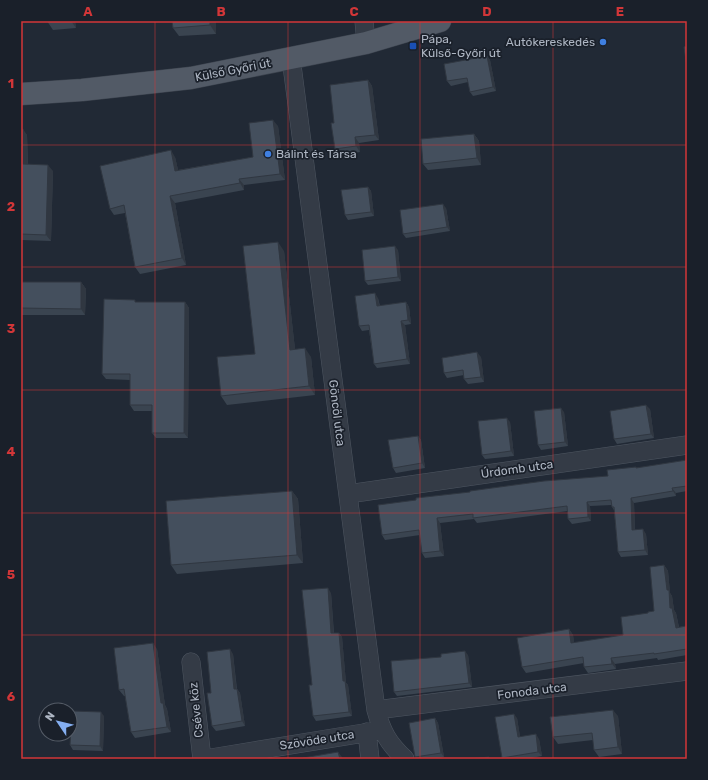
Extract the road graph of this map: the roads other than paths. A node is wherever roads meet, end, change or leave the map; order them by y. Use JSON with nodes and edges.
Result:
{"nodes":[{"id":1,"x":364,"y":21,"type":"edge"},
{"id":2,"x":440,"y":21,"type":"edge"},
{"id":3,"x":366,"y":43,"type":"junction"},
{"id":4,"x":291,"y":58,"type":"junction"},
{"id":5,"x":21,"y":94,"type":"edge"},
{"id":6,"x":687,"y":445,"type":"edge"},
{"id":7,"x":348,"y":494,"type":"junction"},
{"id":8,"x":191,"y":662,"type":"dead end"},
{"id":9,"x":687,"y":671,"type":"edge"},
{"id":10,"x":376,"y":710,"type":"junction"},
{"id":11,"x":374,"y":731,"type":"junction"},
{"id":12,"x":203,"y":759,"type":"edge"},
{"id":13,"x":370,"y":759,"type":"edge"},
{"id":14,"x":405,"y":759,"type":"edge"}],
"edges":[{"from":1,"to":3,"type":"street"},
{"from":2,"to":3,"type":"main road","name":"Külső Győri út"},
{"from":3,"to":4,"type":"main road","name":"Külső Győri út"},
{"from":4,"to":5,"type":"main road","name":"Külső Győri út"},
{"from":4,"to":7,"type":"street","name":"Göncöl utca"},
{"from":6,"to":7,"type":"street","name":"Úrdomb utca"},
{"from":7,"to":10,"type":"street","name":"Göncöl utca"},
{"from":8,"to":12,"type":"street","name":"Cséve köz"},
{"from":9,"to":10,"type":"street","name":"Fonoda utca"},
{"from":10,"to":11,"type":"street","name":"Göncöl utca"},
{"from":11,"to":12,"type":"street","name":"Szövöde utca"},
{"from":11,"to":13,"type":"street"},
{"from":11,"to":14,"type":"street","name":"Göncöl utca"}]}
